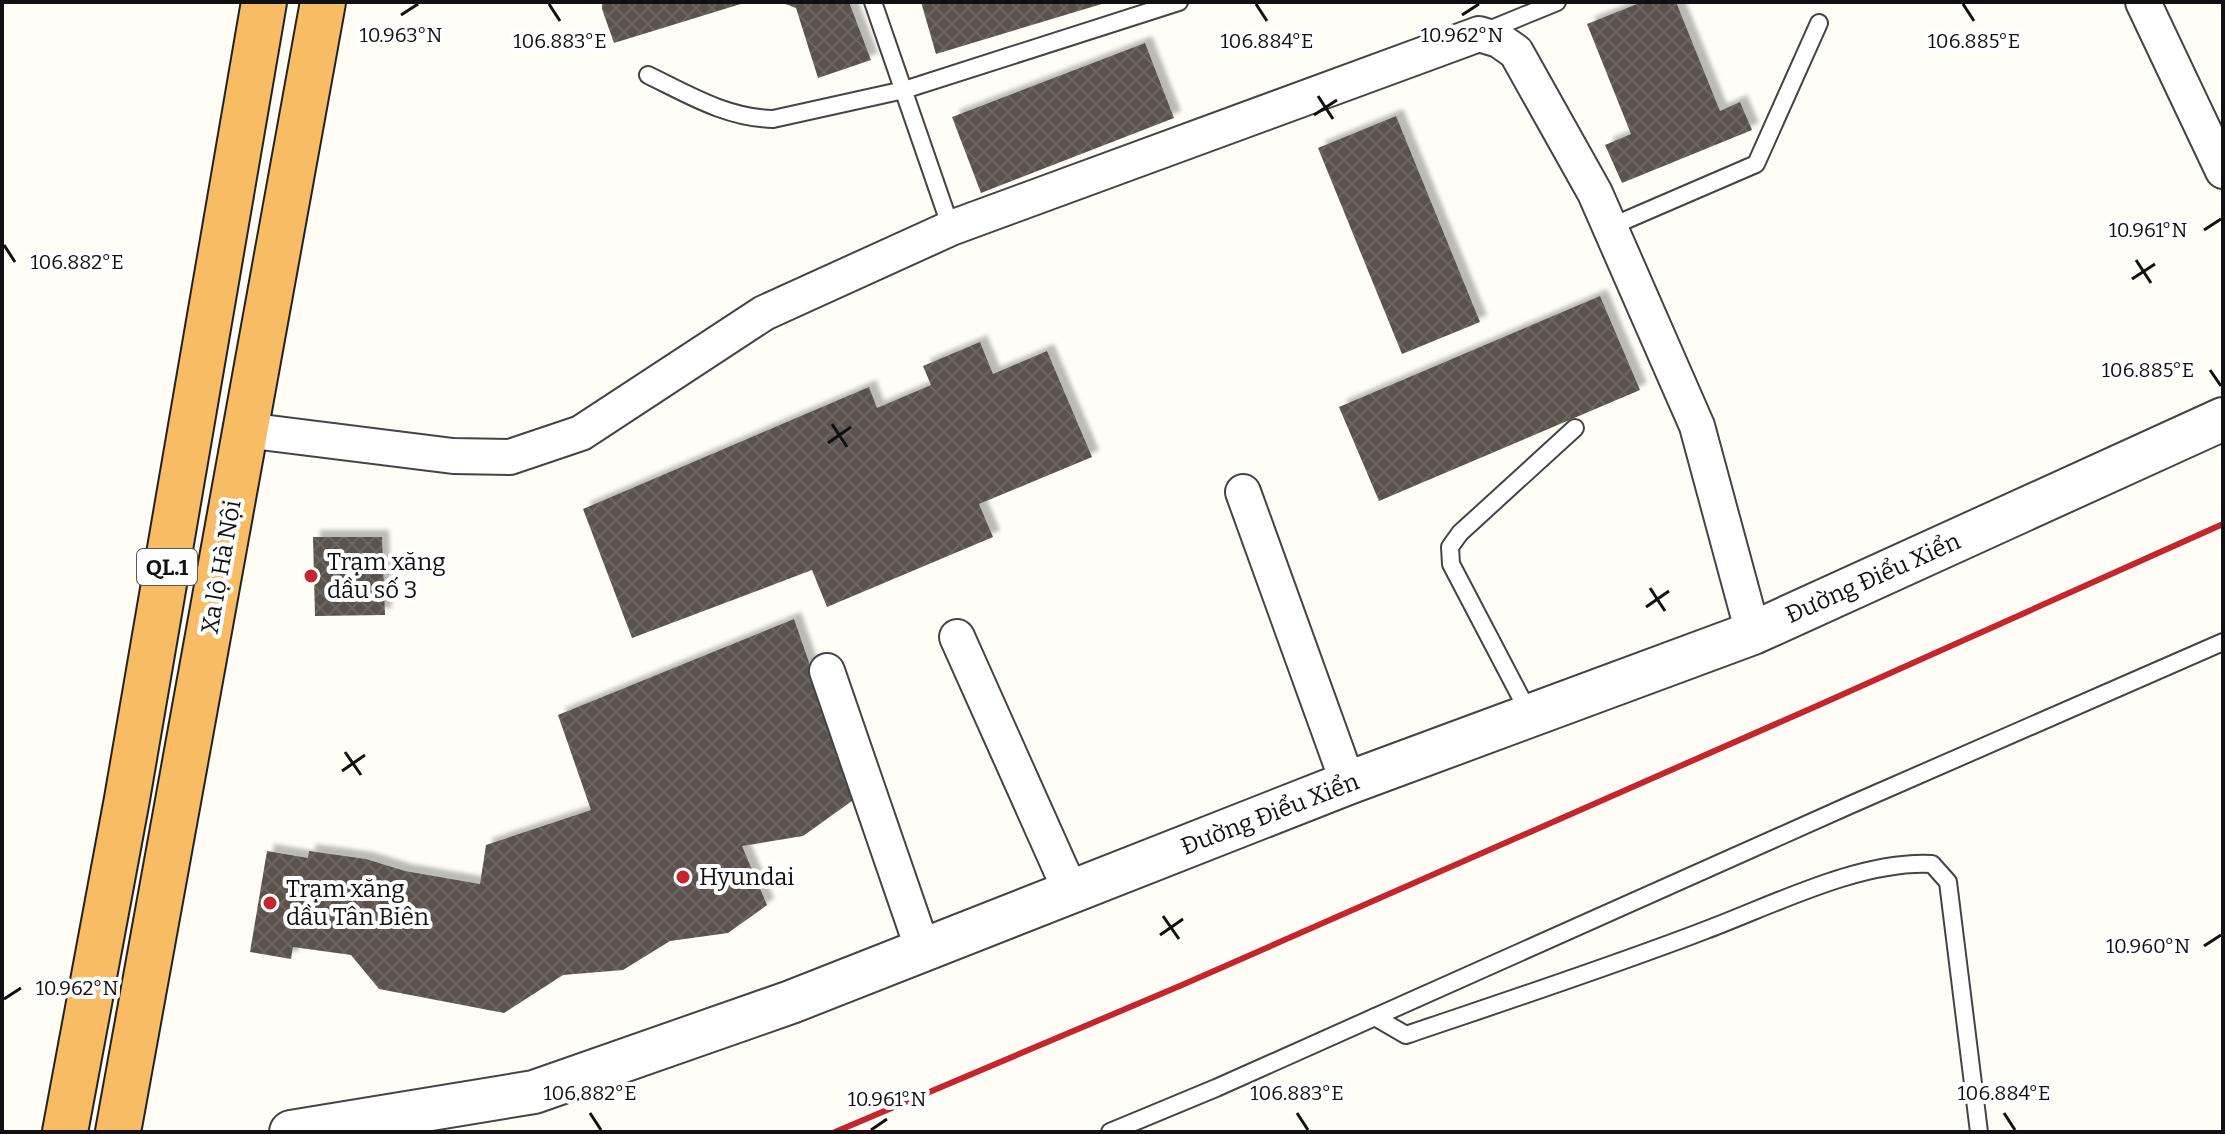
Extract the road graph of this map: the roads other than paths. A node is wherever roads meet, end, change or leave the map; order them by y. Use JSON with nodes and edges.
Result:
{"nodes":[{"id":1,"x":264,"y":2,"type":"edge"},
{"id":2,"x":323,"y":2,"type":"edge"},
{"id":3,"x":873,"y":2,"type":"edge"},
{"id":4,"x":1179,"y":2,"type":"edge"},
{"id":5,"x":1557,"y":2,"type":"edge"},
{"id":6,"x":2143,"y":2,"type":"edge"},
{"id":7,"x":1139,"y":8,"type":"edge"},
{"id":8,"x":1819,"y":23,"type":"dead end"},
{"id":9,"x":1479,"y":34,"type":"junction"},
{"id":10,"x":648,"y":75,"type":"dead end"},
{"id":11,"x":904,"y":90,"type":"junction"},
{"id":12,"x":2223,"y":171,"type":"edge"},
{"id":13,"x":1610,"y":227,"type":"junction"},
{"id":14,"x":951,"y":228,"type":"junction"},
{"id":15,"x":2223,"y":419,"type":"edge"},
{"id":16,"x":1575,"y":428,"type":"dead end"},
{"id":17,"x":245,"y":430,"type":"junction"},
{"id":18,"x":1243,"y":492,"type":"dead end"},
{"id":19,"x":1753,"y":633,"type":"junction"},
{"id":20,"x":957,"y":637,"type":"dead end"},
{"id":21,"x":2223,"y":642,"type":"edge"},
{"id":22,"x":827,"y":671,"type":"dead end"},
{"id":23,"x":1530,"y":715,"type":"junction"},
{"id":24,"x":1348,"y":783,"type":"junction"},
{"id":25,"x":1071,"y":892,"type":"junction"},
{"id":26,"x":923,"y":950,"type":"junction"},
{"id":27,"x":1375,"y":1017,"type":"junction"},
{"id":28,"x":65,"y":1132,"type":"edge"},
{"id":29,"x":118,"y":1132,"type":"edge"},
{"id":30,"x":291,"y":1132,"type":"edge"},
{"id":31,"x":1110,"y":1132,"type":"edge"},
{"id":32,"x":1979,"y":1132,"type":"edge"}],
"edges":[{"from":1,"to":28,"type":"highway","number":"QL.1"},
{"from":2,"to":17,"type":"highway","name":"Xa lộ Hà Nội","number":"QL.1"},
{"from":3,"to":11,"type":"lane"},
{"from":4,"to":7,"type":"lane"},
{"from":5,"to":9,"type":"lane"},
{"from":6,"to":12,"type":"street"},
{"from":7,"to":11,"type":"lane"},
{"from":8,"to":13,"type":"lane"},
{"from":9,"to":13,"type":"street"},
{"from":9,"to":14,"type":"street"},
{"from":10,"to":11,"type":"lane"},
{"from":11,"to":14,"type":"lane"},
{"from":13,"to":19,"type":"street"},
{"from":14,"to":17,"type":"street"},
{"from":15,"to":19,"type":"street","name":"Đường Điểu Xiển"},
{"from":16,"to":23,"type":"lane"},
{"from":17,"to":29,"type":"highway","name":"Xa lộ Hà Nội","number":"QL.1"},
{"from":18,"to":24,"type":"street"},
{"from":19,"to":23,"type":"street","name":"Đường Điểu Xiển"},
{"from":20,"to":25,"type":"street"},
{"from":21,"to":27,"type":"lane"},
{"from":22,"to":26,"type":"street"},
{"from":23,"to":24,"type":"street","name":"Đường Điểu Xiển"},
{"from":24,"to":25,"type":"street","name":"Đường Điểu Xiển"},
{"from":25,"to":26,"type":"street","name":"Đường Điểu Xiển"},
{"from":26,"to":30,"type":"street","name":"Đường Điểu Xiển"},
{"from":27,"to":31,"type":"lane"},
{"from":27,"to":32,"type":"lane"}]}
